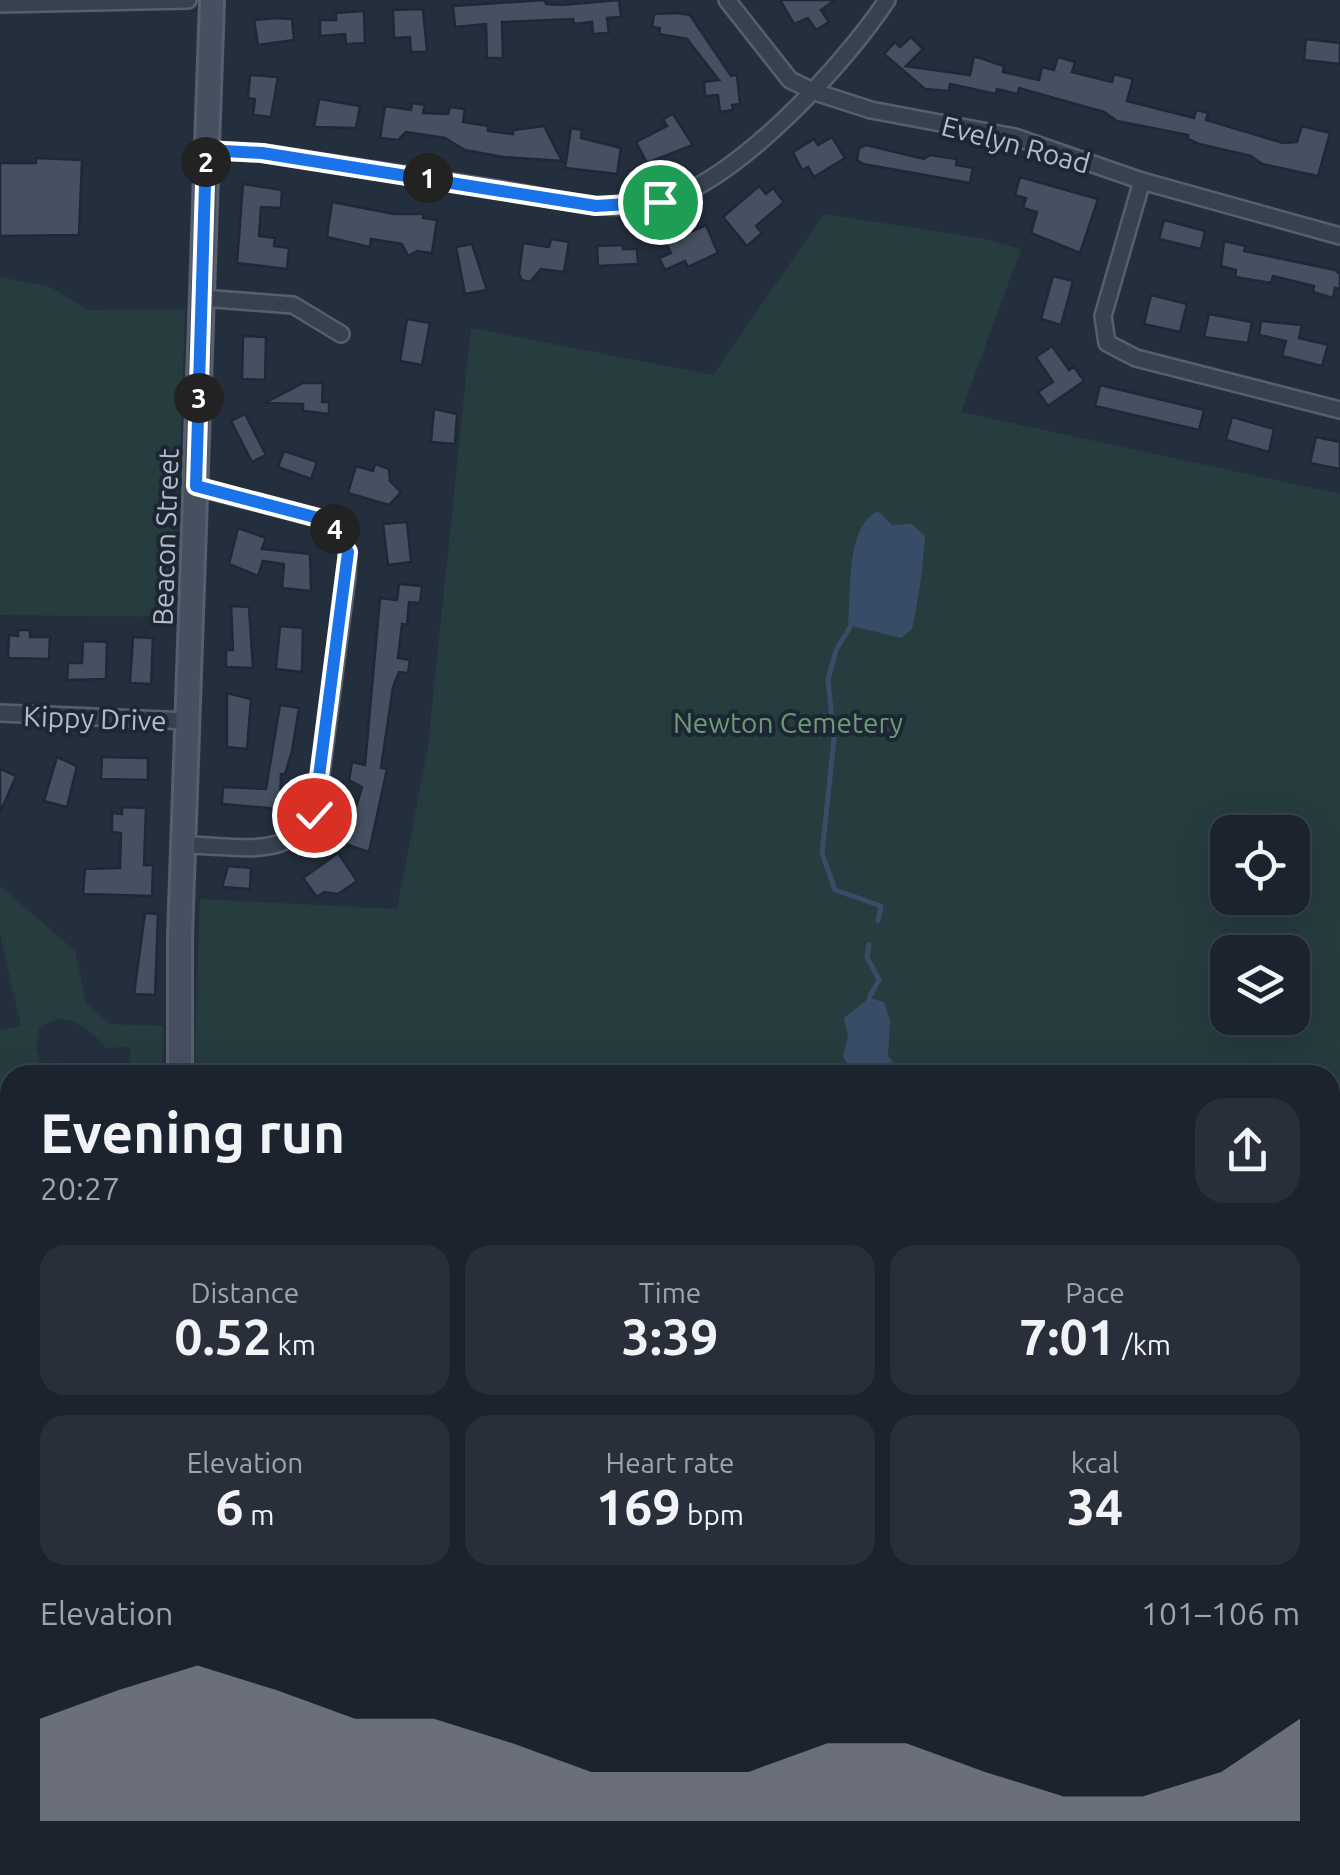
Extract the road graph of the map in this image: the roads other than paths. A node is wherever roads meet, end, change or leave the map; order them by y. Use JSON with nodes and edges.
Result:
{"nodes":[{"id":1,"x":188,"y":0,"type":"edge"},
{"id":2,"x":212,"y":0,"type":"edge"},
{"id":3,"x":727,"y":0,"type":"edge"},
{"id":4,"x":887,"y":0,"type":"edge"},
{"id":5,"x":0,"y":4,"type":"edge"},
{"id":6,"x":815,"y":92,"type":"junction"},
{"id":7,"x":206,"y":150,"type":"junction"},
{"id":8,"x":1142,"y":181,"type":"junction"},
{"id":9,"x":1340,"y":236,"type":"edge"},
{"id":10,"x":202,"y":298,"type":"junction"},
{"id":11,"x":342,"y":334,"type":"dead end"},
{"id":12,"x":1340,"y":410,"type":"edge"},
{"id":13,"x":196,"y":486,"type":"junction"},
{"id":14,"x":0,"y":714,"type":"edge"},
{"id":15,"x":189,"y":721,"type":"junction"},
{"id":16,"x":183,"y":845,"type":"junction"},
{"id":17,"x":180,"y":1065,"type":"edge"}],
"edges":[{"from":1,"to":5,"type":"street"},
{"from":2,"to":7,"type":"main road","name":"Beacon Street"},
{"from":3,"to":6,"type":"street","name":"Evelyn Road"},
{"from":4,"to":6,"type":"street"},
{"from":6,"to":7,"type":"street"},
{"from":6,"to":8,"type":"street","name":"Evelyn Road"},
{"from":7,"to":10,"type":"main road","name":"Beacon Street"},
{"from":8,"to":9,"type":"street","name":"Evelyn Road"},
{"from":8,"to":12,"type":"street"},
{"from":10,"to":11,"type":"street"},
{"from":10,"to":13,"type":"main road","name":"Beacon Street"},
{"from":13,"to":15,"type":"main road","name":"Beacon Street"},
{"from":13,"to":16,"type":"street"},
{"from":14,"to":15,"type":"street","name":"Kippy Drive"},
{"from":15,"to":16,"type":"main road","name":"Beacon Street"},
{"from":16,"to":17,"type":"main road","name":"Beacon Street"}]}
